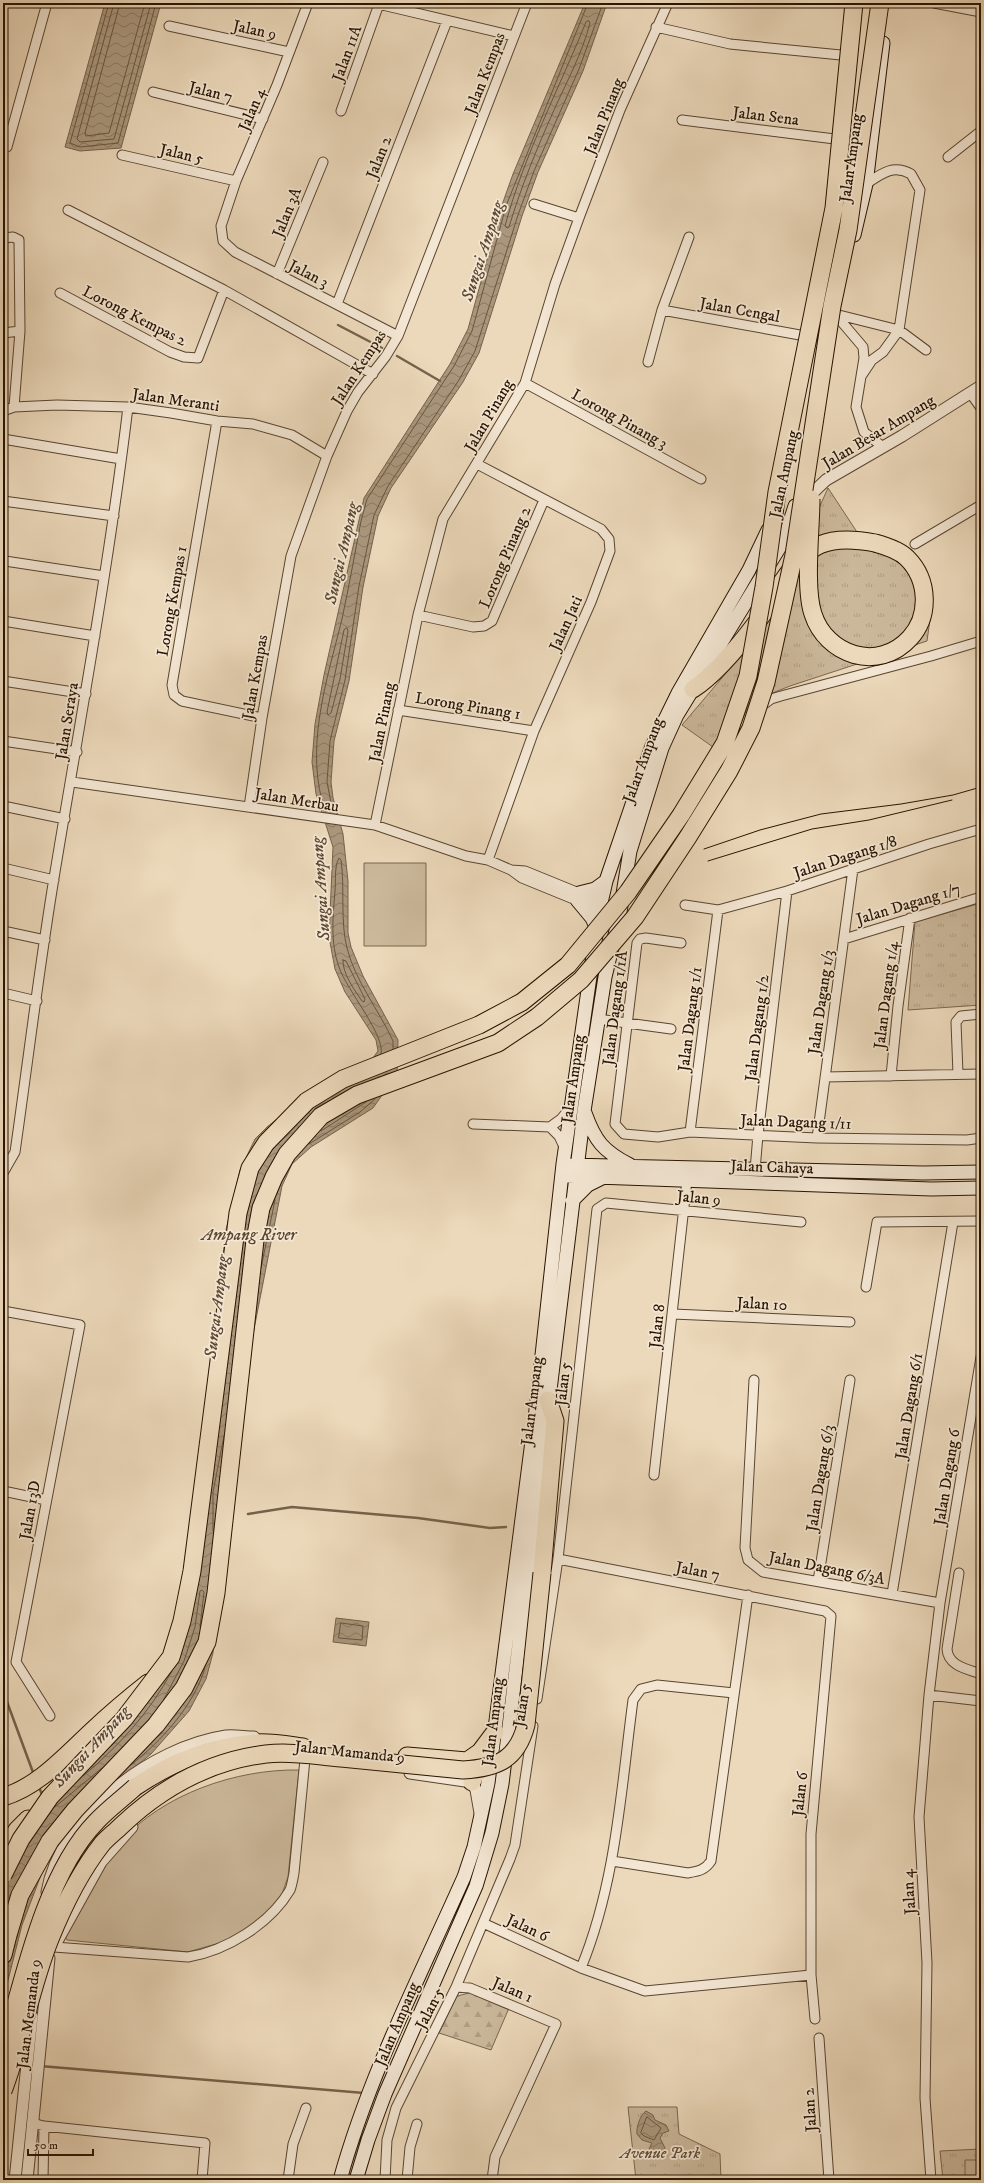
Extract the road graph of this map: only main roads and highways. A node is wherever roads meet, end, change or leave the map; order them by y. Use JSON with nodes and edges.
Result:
{"nodes":[{"id":1,"x":855,"y":3,"type":"edge"},
{"id":2,"x":880,"y":3,"type":"edge"},
{"id":3,"x":887,"y":3,"type":"edge"},
{"id":4,"x":819,"y":310,"type":"junction"},
{"id":5,"x":835,"y":314,"type":"junction"},
{"id":6,"x":812,"y":432,"type":"junction"},
{"id":7,"x":693,"y":689,"type":"junction"},
{"id":8,"x":606,"y":880,"type":"junction"},
{"id":9,"x":621,"y":895,"type":"junction"},
{"id":10,"x":600,"y":907,"type":"junction"},
{"id":11,"x":597,"y":929,"type":"junction"},
{"id":12,"x":605,"y":977,"type":"junction"},
{"id":13,"x":579,"y":1108,"type":"junction"},
{"id":14,"x":632,"y":1166,"type":"junction"},
{"id":15,"x":562,"y":1170,"type":"junction"},
{"id":16,"x":576,"y":1171,"type":"junction"},
{"id":17,"x":981,"y":1172,"type":"edge"},
{"id":18,"x":602,"y":1178,"type":"junction"},
{"id":19,"x":981,"y":1188,"type":"edge"},
{"id":20,"x":572,"y":1201,"type":"junction"},
{"id":21,"x":544,"y":1407,"type":"junction"},
{"id":22,"x":154,"y":1678,"type":"junction"},
{"id":23,"x":495,"y":1732,"type":"junction"},
{"id":24,"x":467,"y":1761,"type":"junction"},
{"id":25,"x":472,"y":1782,"type":"road end"},
{"id":26,"x":3,"y":1797,"type":"edge"},
{"id":27,"x":50,"y":1797,"type":"junction"},
{"id":28,"x":3,"y":1852,"type":"edge"},
{"id":29,"x":3,"y":1875,"type":"edge"},
{"id":30,"x":3,"y":1955,"type":"edge"},
{"id":31,"x":3,"y":2051,"type":"edge"},
{"id":32,"x":3,"y":2090,"type":"edge"},
{"id":33,"x":340,"y":2180,"type":"edge"},
{"id":34,"x":356,"y":2180,"type":"edge"}],
"edges":[{"from":1,"to":4,"type":"main road","name":"Jalan Ampang"},
{"from":1,"to":22,"type":"highway","bridge":true},
{"from":2,"to":6,"type":"highway","bridge":true},
{"from":3,"to":5,"type":"main road","name":"Jalan Ampang"},
{"from":4,"to":5,"type":"main road"},
{"from":4,"to":8,"type":"main road","name":"Jalan Ampang"},
{"from":5,"to":7,"type":"main road","name":"Jalan Ampang"},
{"from":6,"to":7,"type":"highway","bridge":true},
{"from":6,"to":30,"type":"highway","bridge":true},
{"from":7,"to":9,"type":"main road","name":"Jalan Ampang"},
{"from":8,"to":10,"type":"main road","name":"Jalan Ampang"},
{"from":8,"to":11,"type":"main road"},
{"from":9,"to":10,"type":"main road"},
{"from":9,"to":12,"type":"main road","name":"Jalan Ampang"},
{"from":10,"to":11,"type":"main road","name":"Jalan Ampang"},
{"from":10,"to":12,"type":"main road"},
{"from":11,"to":13,"type":"main road","name":"Jalan Ampang"},
{"from":12,"to":13,"type":"main road","name":"Jalan Ampang"},
{"from":13,"to":14,"type":"main road"},
{"from":13,"to":15,"type":"main road","name":"Jalan Ampang"},
{"from":13,"to":16,"type":"main road","name":"Jalan Ampang"},
{"from":14,"to":16,"type":"main road","name":"Jalan Cahaya"},
{"from":14,"to":17,"type":"main road","name":"Jalan Cahaya"},
{"from":15,"to":16,"type":"main road","name":"Jalan Cahaya"},
{"from":15,"to":21,"type":"main road","name":"Jalan Ampang"},
{"from":16,"to":18,"type":"main road","name":"Jalan Cahaya"},
{"from":16,"to":20,"type":"main road","name":"Jalan Ampang"},
{"from":18,"to":19,"type":"main road","name":"Jalan Cahaya"},
{"from":18,"to":20,"type":"main road"},
{"from":20,"to":21,"type":"main road","name":"Jalan Ampang"},
{"from":21,"to":23,"type":"main road","name":"Jalan Ampang"},
{"from":21,"to":32,"type":"highway","bridge":true},
{"from":21,"to":34,"type":"main road","name":"Jalan Ampang"},
{"from":22,"to":26,"type":"highway"},
{"from":22,"to":27,"type":"highway","bridge":true},
{"from":23,"to":24,"type":"highway"},
{"from":23,"to":33,"type":"main road","name":"Jalan Ampang"},
{"from":24,"to":25,"type":"highway"},
{"from":24,"to":31,"type":"highway","bridge":true},
{"from":27,"to":28,"type":"highway","bridge":true},
{"from":27,"to":29,"type":"highway","bridge":true}]}
